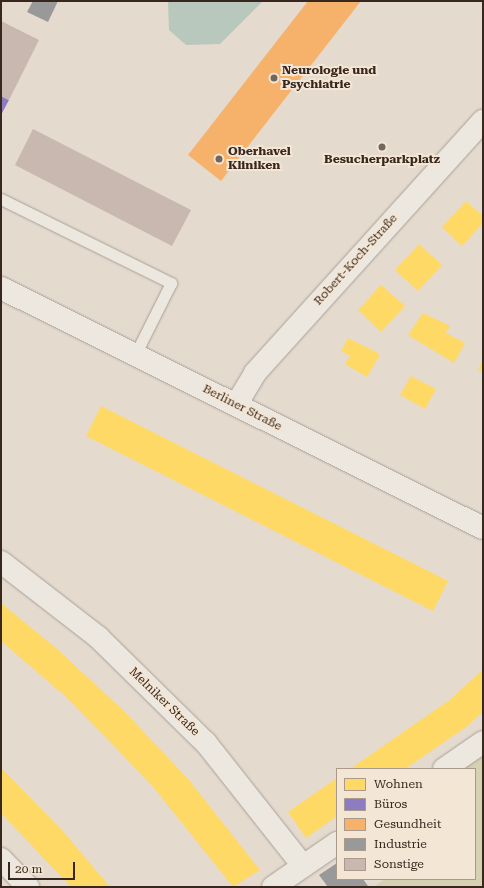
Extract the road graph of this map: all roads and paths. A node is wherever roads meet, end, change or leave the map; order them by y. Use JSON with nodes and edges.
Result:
{"nodes":[{"id":1,"x":483,"y":121,"type":"edge"},
{"id":2,"x":1,"y":199,"type":"edge"},
{"id":3,"x":1,"y":288,"type":"edge"},
{"id":4,"x":135,"y":355,"type":"junction"},
{"id":5,"x":236,"y":405,"type":"junction"},
{"id":6,"x":483,"y":528,"type":"edge"},
{"id":7,"x":1,"y":562,"type":"edge"},
{"id":8,"x":483,"y":742,"type":"edge"},
{"id":9,"x":445,"y":768,"type":"edge"},
{"id":10,"x":336,"y":844,"type":"edge"},
{"id":11,"x":1,"y":859,"type":"edge"},
{"id":12,"x":303,"y":866,"type":"junction"},
{"id":13,"x":28,"y":887,"type":"edge"},
{"id":14,"x":273,"y":887,"type":"edge"}],
"edges":[{"from":1,"to":5,"type":"street","name":"Robert-Koch-Straße"},
{"from":2,"to":4,"type":"lane"},
{"from":3,"to":4,"type":"street","name":"Berliner Straße"},
{"from":4,"to":5,"type":"street","name":"Berliner Straße"},
{"from":5,"to":6,"type":"street","name":"Berliner Straße"},
{"from":7,"to":12,"type":"street","name":"Melniker Straße"},
{"from":8,"to":9,"type":"street"},
{"from":10,"to":12,"type":"street"},
{"from":11,"to":13,"type":"street"},
{"from":12,"to":14,"type":"street"}]}
